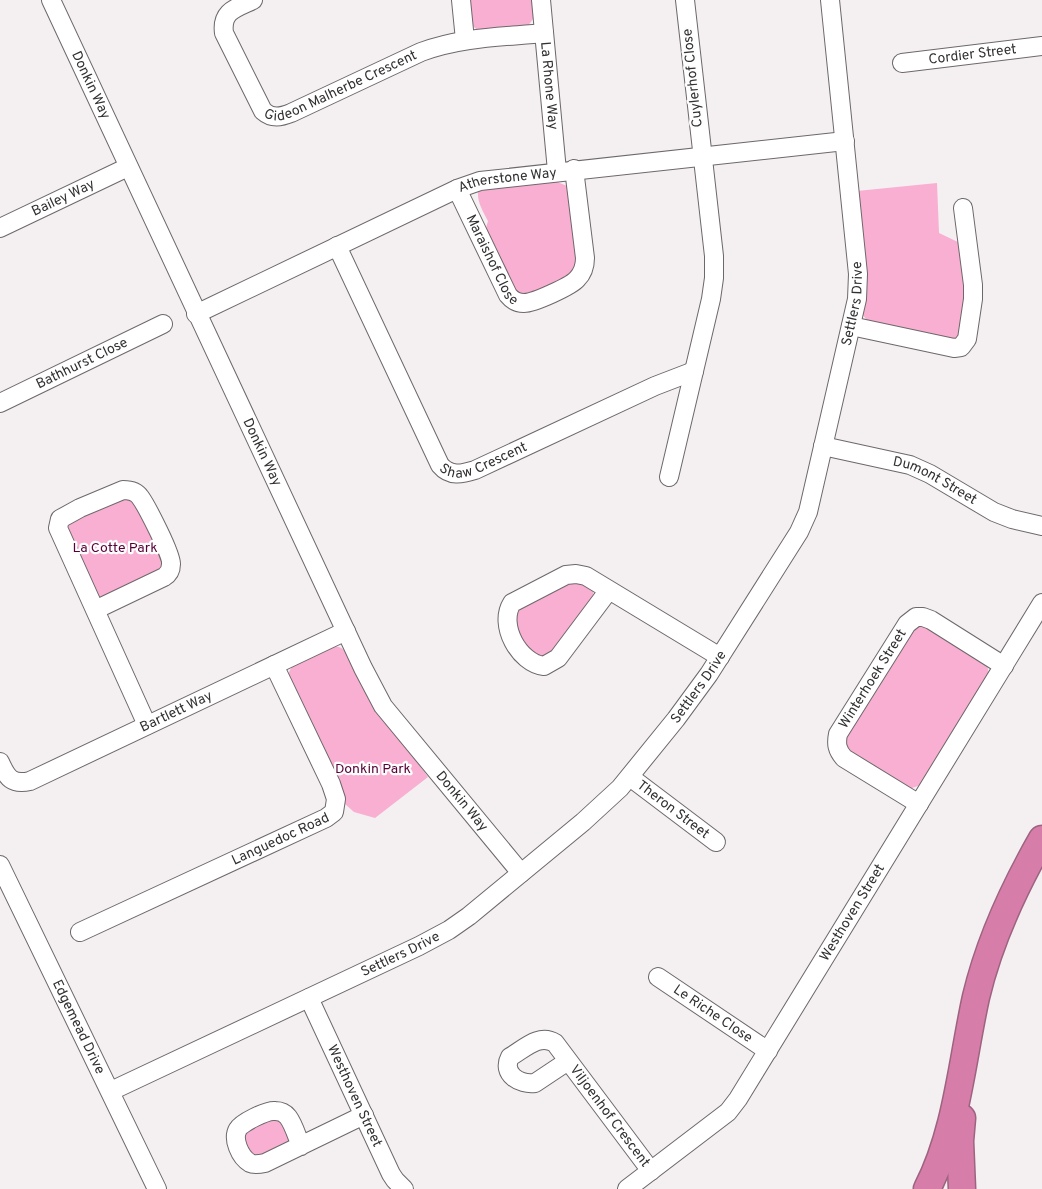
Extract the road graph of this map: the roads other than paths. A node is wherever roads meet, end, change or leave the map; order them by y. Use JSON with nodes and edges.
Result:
{"nodes":[{"id":1,"x":51,"y":0,"type":"edge"},
{"id":2,"x":253,"y":0,"type":"edge"},
{"id":3,"x":461,"y":0,"type":"edge"},
{"id":4,"x":541,"y":0,"type":"edge"},
{"id":5,"x":685,"y":0,"type":"edge"},
{"id":6,"x":830,"y":0,"type":"edge"},
{"id":7,"x":544,"y":33,"type":"junction"},
{"id":8,"x":465,"y":40,"type":"junction"},
{"id":9,"x":1042,"y":46,"type":"edge"},
{"id":10,"x":902,"y":63,"type":"dead end"},
{"id":11,"x":845,"y":141,"type":"junction"},
{"id":12,"x":702,"y":156,"type":"junction"},
{"id":13,"x":128,"y":167,"type":"junction"},
{"id":14,"x":565,"y":170,"type":"junction"},
{"id":15,"x":458,"y":188,"type":"junction"},
{"id":16,"x":962,"y":208,"type":"dead end"},
{"id":17,"x":0,"y":228,"type":"edge"},
{"id":18,"x":337,"y":246,"type":"junction"},
{"id":19,"x":196,"y":314,"type":"junction"},
{"id":20,"x":163,"y":324,"type":"dead end"},
{"id":21,"x":851,"y":326,"type":"junction"},
{"id":22,"x":694,"y":371,"type":"junction"},
{"id":23,"x":0,"y":403,"type":"edge"},
{"id":24,"x":823,"y":446,"type":"junction"},
{"id":25,"x":669,"y":477,"type":"dead end"},
{"id":26,"x":1042,"y":526,"type":"edge"},
{"id":27,"x":609,"y":590,"type":"junction"},
{"id":28,"x":1042,"y":603,"type":"edge"},
{"id":29,"x":95,"y":610,"type":"junction"},
{"id":30,"x":346,"y":631,"type":"junction"},
{"id":31,"x":720,"y":657,"type":"junction"},
{"id":32,"x":274,"y":665,"type":"junction"},
{"id":33,"x":1004,"y":666,"type":"junction"},
{"id":34,"x":147,"y":725,"type":"junction"},
{"id":35,"x":3,"y":769,"type":"edge"},
{"id":36,"x":630,"y":777,"type":"junction"},
{"id":37,"x":919,"y":804,"type":"junction"},
{"id":38,"x":1042,"y":839,"type":"edge"},
{"id":39,"x":716,"y":842,"type":"dead end"},
{"id":40,"x":0,"y":865,"type":"edge"},
{"id":41,"x":521,"y":873,"type":"junction"},
{"id":42,"x":80,"y":932,"type":"dead end"},
{"id":43,"x":658,"y":977,"type":"dead end"},
{"id":44,"x":309,"y":998,"type":"junction"},
{"id":45,"x":966,"y":1043,"type":"junction"},
{"id":46,"x":768,"y":1051,"type":"junction"},
{"id":47,"x":568,"y":1061,"type":"dead end"},
{"id":48,"x":111,"y":1091,"type":"junction"},
{"id":49,"x":364,"y":1115,"type":"junction"},
{"id":50,"x":301,"y":1146,"type":"dead end"},
{"id":51,"x":651,"y":1171,"type":"junction"},
{"id":52,"x":157,"y":1189,"type":"edge"},
{"id":53,"x":404,"y":1189,"type":"edge"},
{"id":54,"x":627,"y":1189,"type":"edge"},
{"id":55,"x":927,"y":1189,"type":"edge"},
{"id":56,"x":962,"y":1189,"type":"edge"}],
"edges":[{"from":1,"to":13,"type":"street","name":"Donkin Way"},
{"from":2,"to":8,"type":"street","name":"Gideon Malherbe Crescent"},
{"from":3,"to":8,"type":"street"},
{"from":4,"to":7,"type":"street","name":"La Rhone Way"},
{"from":5,"to":12,"type":"street","name":"Cuylerhof Close"},
{"from":6,"to":11,"type":"street","name":"Settlers Drive"},
{"from":7,"to":8,"type":"street","name":"Gideon Malherbe Crescent"},
{"from":7,"to":14,"type":"street","name":"La Rhone Way"},
{"from":9,"to":10,"type":"street","name":"Cordier Street"},
{"from":11,"to":12,"type":"street","name":"Atherstone Way"},
{"from":11,"to":21,"type":"street","name":"Settlers Drive"},
{"from":12,"to":14,"type":"street","name":"Atherstone Way"},
{"from":12,"to":22,"type":"street"},
{"from":13,"to":17,"type":"street","name":"Bailey Way"},
{"from":13,"to":19,"type":"street","name":"Donkin Way"},
{"from":14,"to":15,"type":"street","name":"Atherstone Way"},
{"from":14,"to":15,"type":"street","name":"Maraishof Close"},
{"from":15,"to":18,"type":"street","name":"Atherstone Way"},
{"from":16,"to":21,"type":"street"},
{"from":18,"to":19,"type":"street","name":"Atherstone Way"},
{"from":18,"to":22,"type":"street","name":"Shaw Crescent"},
{"from":19,"to":30,"type":"street","name":"Donkin Way"},
{"from":20,"to":23,"type":"street","name":"Bathhurst Close"},
{"from":21,"to":24,"type":"street","name":"Settlers Drive"},
{"from":22,"to":25,"type":"street"},
{"from":24,"to":26,"type":"street","name":"Dumont Street"},
{"from":24,"to":31,"type":"street","name":"Settlers Drive"},
{"from":27,"to":27,"type":"street"},
{"from":27,"to":31,"type":"street"},
{"from":28,"to":33,"type":"street","name":"Westhoven Street"},
{"from":29,"to":29,"type":"street"},
{"from":29,"to":34,"type":"street"},
{"from":30,"to":32,"type":"street","name":"Bartlett Way"},
{"from":30,"to":41,"type":"street","name":"Donkin Way"},
{"from":31,"to":36,"type":"street","name":"Settlers Drive"},
{"from":32,"to":34,"type":"street","name":"Bartlett Way"},
{"from":32,"to":42,"type":"street","name":"Languedoc Road"},
{"from":33,"to":37,"type":"street","name":"Westhoven Street"},
{"from":33,"to":37,"type":"street","name":"Winterhoek Street"},
{"from":34,"to":35,"type":"street","name":"Bartlett Way"},
{"from":36,"to":39,"type":"street","name":"Theron Street"},
{"from":36,"to":41,"type":"street","name":"Settlers Drive"},
{"from":37,"to":46,"type":"street","name":"Westhoven Street"},
{"from":38,"to":45,"type":"highway"},
{"from":40,"to":48,"type":"street","name":"Edgemead Drive"},
{"from":41,"to":44,"type":"street","name":"Settlers Drive"},
{"from":43,"to":46,"type":"street","name":"Le Riche Close"},
{"from":44,"to":48,"type":"street","name":"Settlers Drive"},
{"from":44,"to":49,"type":"street","name":"Westhoven Street"},
{"from":45,"to":55,"type":"highway"},
{"from":45,"to":56,"type":"highway"},
{"from":46,"to":51,"type":"street","name":"Westhoven Street"},
{"from":47,"to":51,"type":"street","name":"Viljoenhof Crescent"},
{"from":48,"to":52,"type":"street","name":"Edgemead Drive"},
{"from":49,"to":50,"type":"street"},
{"from":49,"to":53,"type":"street","name":"Westhoven Street"},
{"from":51,"to":54,"type":"street","name":"Westhoven Street"}]}
